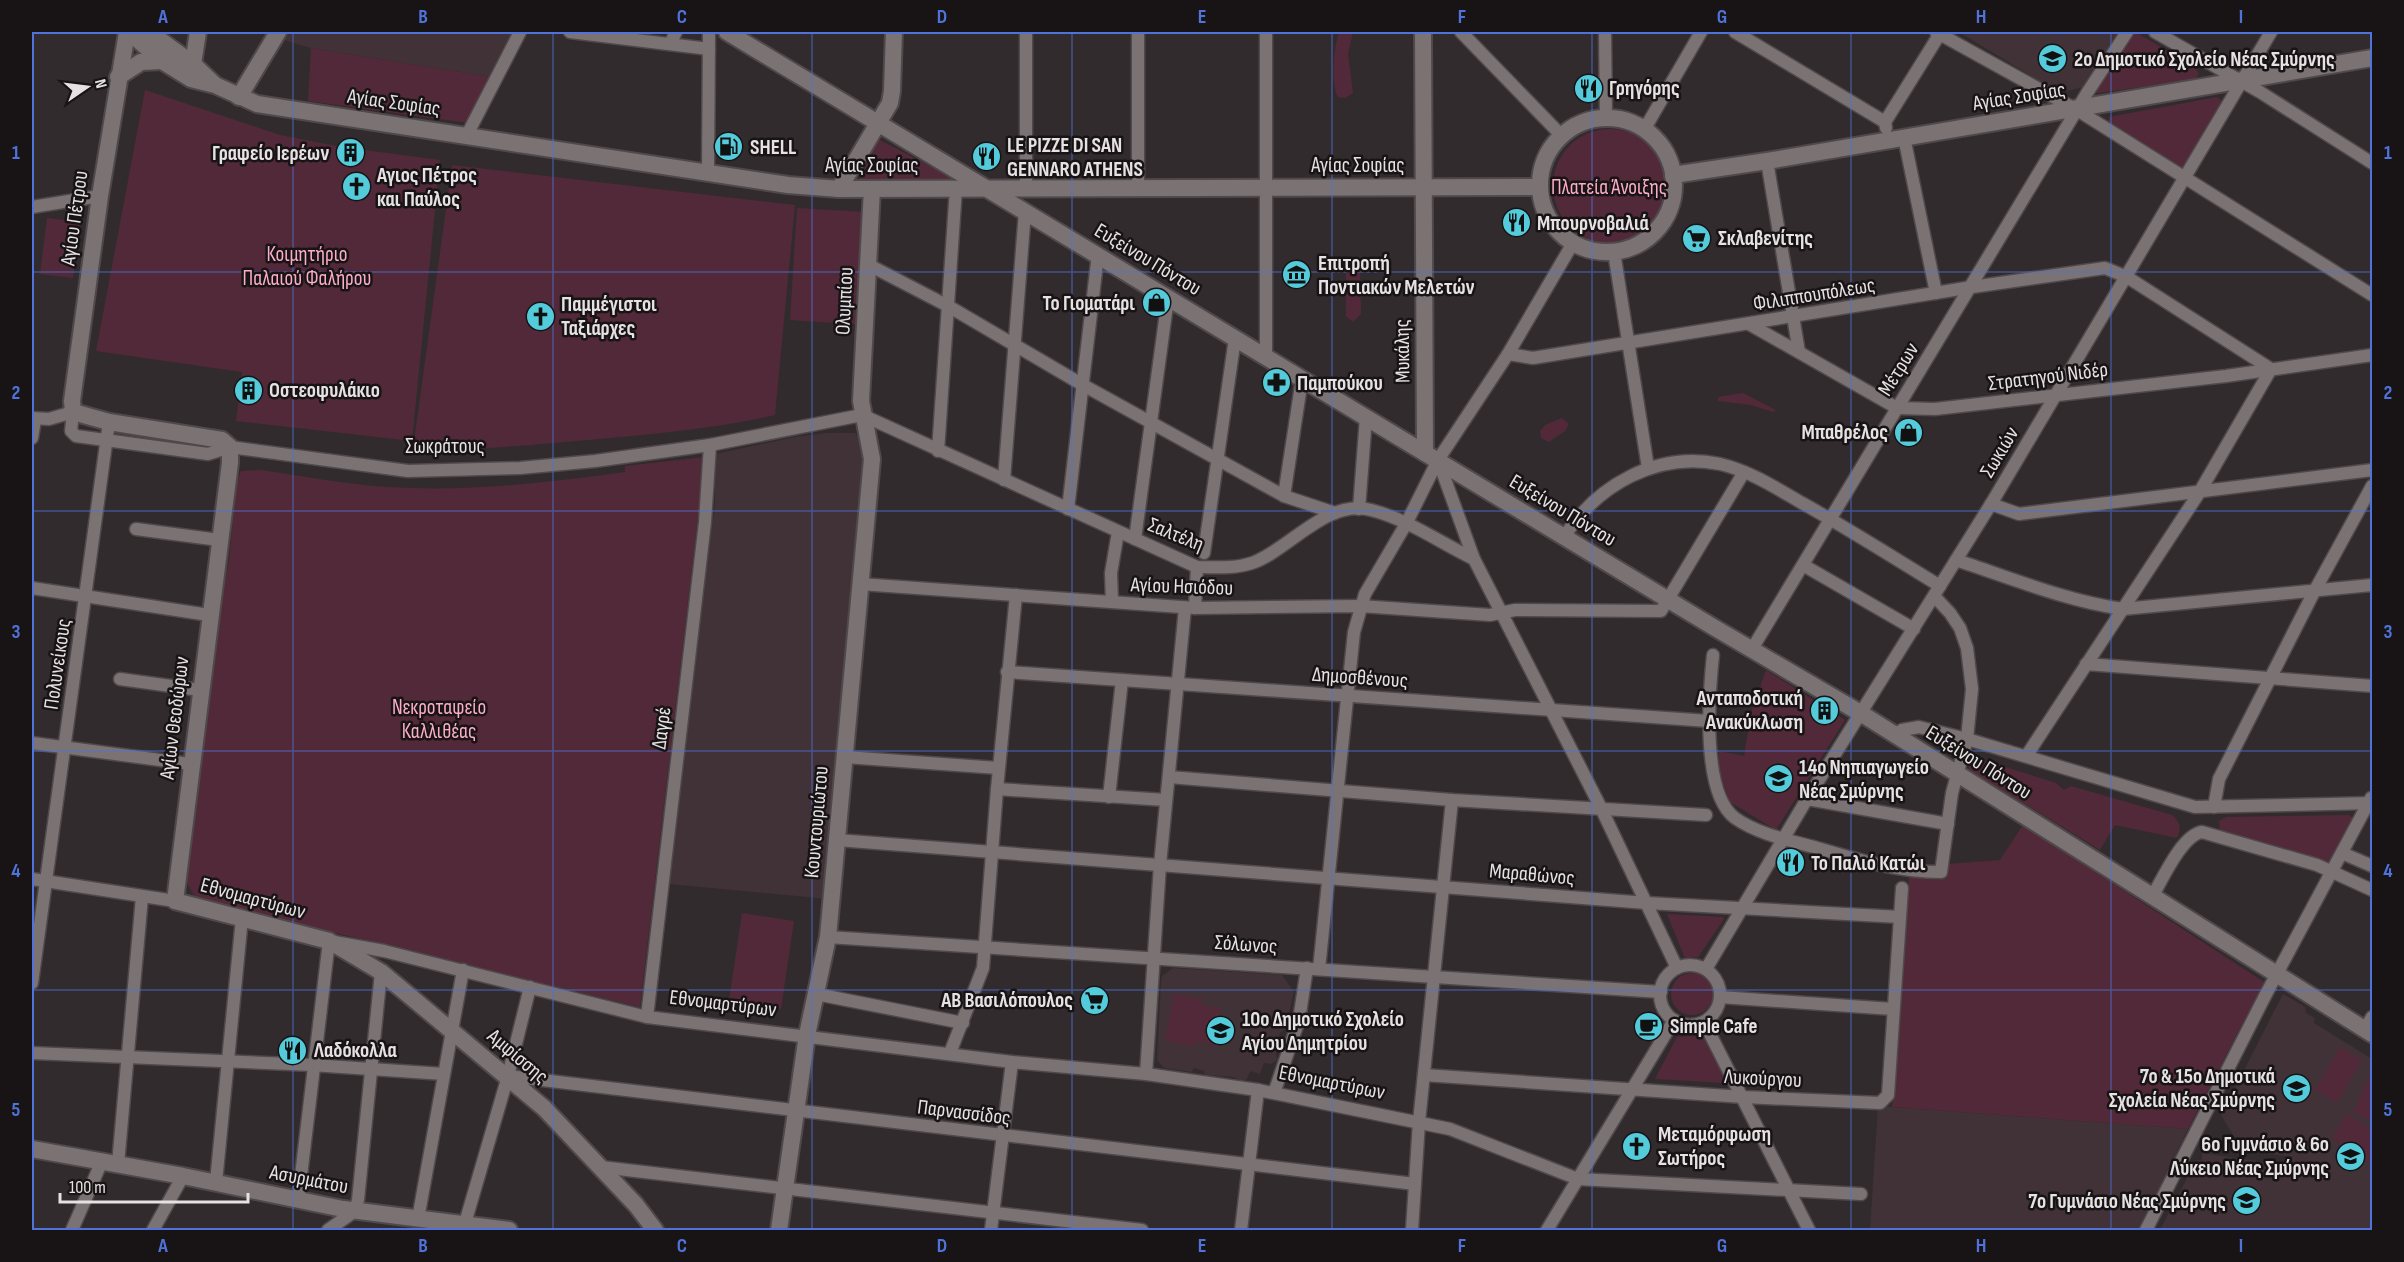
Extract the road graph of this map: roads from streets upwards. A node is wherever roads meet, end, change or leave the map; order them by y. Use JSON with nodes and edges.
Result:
{"nodes":[{"id":1,"x":128,"y":32,"type":"edge"},
{"id":2,"x":149,"y":32,"type":"edge"},
{"id":3,"x":198,"y":32,"type":"edge"},
{"id":4,"x":278,"y":32,"type":"edge"},
{"id":5,"x":520,"y":32,"type":"edge"},
{"id":6,"x":570,"y":32,"type":"edge"},
{"id":7,"x":676,"y":32,"type":"edge"},
{"id":8,"x":709,"y":32,"type":"edge"},
{"id":9,"x":727,"y":32,"type":"edge"},
{"id":10,"x":894,"y":32,"type":"edge"},
{"id":11,"x":1026,"y":32,"type":"edge"},
{"id":12,"x":1138,"y":32,"type":"edge"},
{"id":13,"x":1266,"y":32,"type":"edge"},
{"id":14,"x":1423,"y":32,"type":"edge"},
{"id":15,"x":1461,"y":32,"type":"edge"},
{"id":16,"x":1605,"y":32,"type":"edge"},
{"id":17,"x":1701,"y":32,"type":"edge"},
{"id":18,"x":1735,"y":32,"type":"edge"},
{"id":19,"x":1939,"y":32,"type":"edge"},
{"id":20,"x":2127,"y":32,"type":"edge"},
{"id":21,"x":2155,"y":32,"type":"edge"},
{"id":22,"x":2271,"y":32,"type":"edge"},
{"id":23,"x":670,"y":44,"type":"junction"},
{"id":24,"x":709,"y":49,"type":"junction"},
{"id":25,"x":2373,"y":58,"type":"edge"},
{"id":26,"x":162,"y":62,"type":"junction"},
{"id":27,"x":193,"y":64,"type":"junction"},
{"id":28,"x":118,"y":77,"type":"junction"},
{"id":29,"x":2242,"y":81,"type":"junction"},
{"id":30,"x":215,"y":85,"type":"junction"},
{"id":31,"x":239,"y":98,"type":"junction"},
{"id":32,"x":2077,"y":110,"type":"junction"},
{"id":33,"x":1606,"y":118,"type":"junction"},
{"id":34,"x":1885,"y":122,"type":"junction"},
{"id":35,"x":874,"y":128,"type":"junction"},
{"id":36,"x":1644,"y":130,"type":"junction"},
{"id":37,"x":467,"y":135,"type":"junction"},
{"id":38,"x":1562,"y":136,"type":"junction"},
{"id":39,"x":1896,"y":139,"type":"junction"},
{"id":40,"x":1767,"y":161,"type":"junction"},
{"id":41,"x":2373,"y":163,"type":"edge"},
{"id":42,"x":708,"y":171,"type":"junction"},
{"id":43,"x":1673,"y":175,"type":"junction"},
{"id":44,"x":2187,"y":178,"type":"junction"},
{"id":45,"x":1540,"y":187,"type":"junction"},
{"id":46,"x":956,"y":188,"type":"junction"},
{"id":47,"x":1138,"y":188,"type":"junction"},
{"id":48,"x":1268,"y":188,"type":"junction"},
{"id":49,"x":1424,"y":188,"type":"junction"},
{"id":50,"x":839,"y":189,"type":"junction"},
{"id":51,"x":872,"y":189,"type":"junction"},
{"id":52,"x":991,"y":189,"type":"junction"},
{"id":53,"x":1026,"y":189,"type":"junction"},
{"id":54,"x":1044,"y":189,"type":"junction"},
{"id":55,"x":100,"y":196,"type":"junction"},
{"id":56,"x":32,"y":207,"type":"edge"},
{"id":57,"x":1025,"y":212,"type":"junction"},
{"id":58,"x":1041,"y":221,"type":"junction"},
{"id":59,"x":1573,"y":243,"type":"junction"},
{"id":60,"x":1614,"y":252,"type":"junction"},
{"id":61,"x":1098,"y":254,"type":"junction"},
{"id":62,"x":869,"y":265,"type":"junction"},
{"id":63,"x":2127,"y":277,"type":"junction"},
{"id":64,"x":1972,"y":287,"type":"junction"},
{"id":65,"x":1936,"y":294,"type":"junction"},
{"id":66,"x":2373,"y":295,"type":"edge"},
{"id":67,"x":1168,"y":298,"type":"junction"},
{"id":68,"x":948,"y":306,"type":"junction"},
{"id":69,"x":1792,"y":317,"type":"junction"},
{"id":70,"x":1749,"y":324,"type":"junction"},
{"id":71,"x":1235,"y":338,"type":"junction"},
{"id":72,"x":1629,"y":342,"type":"junction"},
{"id":73,"x":1015,"y":346,"type":"junction"},
{"id":74,"x":1799,"y":352,"type":"junction"},
{"id":75,"x":1508,"y":354,"type":"junction"},
{"id":76,"x":2373,"y":355,"type":"edge"},
{"id":77,"x":1266,"y":357,"type":"junction"},
{"id":78,"x":2271,"y":369,"type":"junction"},
{"id":79,"x":1302,"y":379,"type":"junction"},
{"id":80,"x":1083,"y":385,"type":"junction"},
{"id":81,"x":2056,"y":395,"type":"junction"},
{"id":82,"x":1897,"y":408,"type":"junction"},
{"id":83,"x":73,"y":412,"type":"junction"},
{"id":84,"x":862,"y":415,"type":"junction"},
{"id":85,"x":1365,"y":417,"type":"junction"},
{"id":86,"x":33,"y":419,"type":"edge"},
{"id":87,"x":109,"y":422,"type":"junction"},
{"id":88,"x":1151,"y":422,"type":"junction"},
{"id":89,"x":32,"y":438,"type":"edge"},
{"id":90,"x":107,"y":441,"type":"junction"},
{"id":91,"x":710,"y":445,"type":"junction"},
{"id":92,"x":230,"y":447,"type":"junction"},
{"id":93,"x":938,"y":451,"type":"junction"},
{"id":94,"x":1432,"y":457,"type":"junction"},
{"id":95,"x":1218,"y":459,"type":"junction"},
{"id":96,"x":1648,"y":468,"type":"junction"},
{"id":97,"x":2373,"y":471,"type":"edge"},
{"id":98,"x":1744,"y":472,"type":"junction"},
{"id":99,"x":1004,"y":480,"type":"junction"},
{"id":100,"x":2373,"y":486,"type":"edge"},
{"id":101,"x":2199,"y":493,"type":"junction"},
{"id":102,"x":1284,"y":496,"type":"junction"},
{"id":103,"x":1991,"y":504,"type":"junction"},
{"id":104,"x":1068,"y":509,"type":"junction"},
{"id":105,"x":1359,"y":509,"type":"junction"},
{"id":106,"x":1335,"y":513,"type":"junction"},
{"id":107,"x":1830,"y":519,"type":"junction"},
{"id":108,"x":1406,"y":524,"type":"junction"},
{"id":109,"x":136,"y":529,"type":"dead end"},
{"id":110,"x":1118,"y":532,"type":"junction"},
{"id":111,"x":1564,"y":537,"type":"junction"},
{"id":112,"x":1135,"y":539,"type":"junction"},
{"id":113,"x":219,"y":540,"type":"junction"},
{"id":114,"x":1204,"y":553,"type":"dead end"},
{"id":115,"x":1474,"y":559,"type":"junction"},
{"id":116,"x":1956,"y":560,"type":"junction"},
{"id":117,"x":1803,"y":565,"type":"junction"},
{"id":118,"x":1197,"y":567,"type":"junction"},
{"id":119,"x":860,"y":584,"type":"junction"},
{"id":120,"x":2373,"y":585,"type":"edge"},
{"id":121,"x":32,"y":588,"type":"edge"},
{"id":122,"x":1937,"y":591,"type":"junction"},
{"id":123,"x":2314,"y":592,"type":"junction"},
{"id":124,"x":1016,"y":595,"type":"junction"},
{"id":125,"x":87,"y":596,"type":"junction"},
{"id":126,"x":1668,"y":599,"type":"junction"},
{"id":127,"x":1112,"y":602,"type":"junction"},
{"id":128,"x":1360,"y":606,"type":"junction"},
{"id":129,"x":1190,"y":608,"type":"junction"},
{"id":130,"x":2123,"y":609,"type":"junction"},
{"id":131,"x":209,"y":615,"type":"junction"},
{"id":132,"x":1503,"y":615,"type":"junction"},
{"id":133,"x":1914,"y":629,"type":"junction"},
{"id":134,"x":1752,"y":649,"type":"junction"},
{"id":135,"x":1713,"y":655,"type":"dead end"},
{"id":136,"x":2086,"y":664,"type":"junction"},
{"id":137,"x":1007,"y":672,"type":"junction"},
{"id":138,"x":2272,"y":678,"type":"junction"},
{"id":139,"x":120,"y":679,"type":"dead end"},
{"id":140,"x":1122,"y":680,"type":"junction"},
{"id":141,"x":1177,"y":684,"type":"junction"},
{"id":142,"x":2373,"y":686,"type":"edge"},
{"id":143,"x":200,"y":690,"type":"junction"},
{"id":144,"x":1348,"y":695,"type":"junction"},
{"id":145,"x":1552,"y":711,"type":"junction"},
{"id":146,"x":1862,"y":714,"type":"junction"},
{"id":147,"x":1709,"y":721,"type":"junction"},
{"id":148,"x":1894,"y":735,"type":"junction"},
{"id":149,"x":1967,"y":739,"type":"junction"},
{"id":150,"x":32,"y":743,"type":"edge"},
{"id":151,"x":65,"y":748,"type":"junction"},
{"id":152,"x":2027,"y":756,"type":"junction"},
{"id":153,"x":844,"y":757,"type":"junction"},
{"id":154,"x":190,"y":764,"type":"junction"},
{"id":155,"x":999,"y":768,"type":"junction"},
{"id":156,"x":1957,"y":775,"type":"junction"},
{"id":157,"x":1168,"y":777,"type":"junction"},
{"id":158,"x":997,"y":789,"type":"junction"},
{"id":159,"x":1338,"y":790,"type":"junction"},
{"id":160,"x":1109,"y":796,"type":"junction"},
{"id":161,"x":1807,"y":799,"type":"junction"},
{"id":162,"x":1166,"y":800,"type":"junction"},
{"id":163,"x":1452,"y":800,"type":"junction"},
{"id":164,"x":2371,"y":800,"type":"edge"},
{"id":165,"x":2214,"y":807,"type":"junction"},
{"id":166,"x":1601,"y":808,"type":"junction"},
{"id":167,"x":1706,"y":815,"type":"dead end"},
{"id":168,"x":1948,"y":824,"type":"junction"},
{"id":169,"x":1783,"y":838,"type":"junction"},
{"id":170,"x":837,"y":840,"type":"junction"},
{"id":171,"x":993,"y":852,"type":"junction"},
{"id":172,"x":2342,"y":853,"type":"junction"},
{"id":173,"x":1160,"y":865,"type":"junction"},
{"id":174,"x":2373,"y":866,"type":"edge"},
{"id":175,"x":2332,"y":870,"type":"junction"},
{"id":176,"x":1329,"y":877,"type":"junction"},
{"id":177,"x":38,"y":880,"type":"edge"},
{"id":178,"x":1443,"y":886,"type":"junction"},
{"id":179,"x":1902,"y":888,"type":"dead end"},
{"id":180,"x":2373,"y":890,"type":"edge"},
{"id":181,"x":142,"y":897,"type":"junction"},
{"id":182,"x":2151,"y":897,"type":"junction"},
{"id":183,"x":175,"y":901,"type":"junction"},
{"id":184,"x":1647,"y":903,"type":"junction"},
{"id":185,"x":1741,"y":909,"type":"junction"},
{"id":186,"x":1900,"y":917,"type":"junction"},
{"id":187,"x":242,"y":918,"type":"junction"},
{"id":188,"x":828,"y":937,"type":"junction"},
{"id":189,"x":329,"y":941,"type":"junction"},
{"id":190,"x":986,"y":946,"type":"junction"},
{"id":191,"x":1154,"y":958,"type":"junction"},
{"id":192,"x":1313,"y":968,"type":"junction"},
{"id":193,"x":1677,"y":968,"type":"junction"},
{"id":194,"x":1706,"y":969,"type":"junction"},
{"id":195,"x":463,"y":970,"type":"junction"},
{"id":196,"x":381,"y":972,"type":"junction"},
{"id":197,"x":2277,"y":975,"type":"junction"},
{"id":198,"x":1434,"y":977,"type":"junction"},
{"id":199,"x":32,"y":982,"type":"edge"},
{"id":200,"x":530,"y":987,"type":"junction"},
{"id":201,"x":1660,"y":992,"type":"junction"},
{"id":202,"x":816,"y":994,"type":"junction"},
{"id":203,"x":1720,"y":997,"type":"junction"},
{"id":204,"x":1893,"y":1009,"type":"junction"},
{"id":205,"x":647,"y":1017,"type":"junction"},
{"id":206,"x":1674,"y":1020,"type":"junction"},
{"id":207,"x":1704,"y":1022,"type":"junction"},
{"id":208,"x":963,"y":1023,"type":"junction"},
{"id":209,"x":2370,"y":1027,"type":"edge"},
{"id":210,"x":452,"y":1029,"type":"junction"},
{"id":211,"x":807,"y":1035,"type":"junction"},
{"id":212,"x":32,"y":1053,"type":"edge"},
{"id":213,"x":950,"y":1053,"type":"junction"},
{"id":214,"x":128,"y":1058,"type":"junction"},
{"id":215,"x":226,"y":1062,"type":"junction"},
{"id":216,"x":1012,"y":1062,"type":"junction"},
{"id":217,"x":312,"y":1065,"type":"junction"},
{"id":218,"x":372,"y":1069,"type":"junction"},
{"id":219,"x":444,"y":1074,"type":"junction"},
{"id":220,"x":1146,"y":1074,"type":"junction"},
{"id":221,"x":1424,"y":1075,"type":"junction"},
{"id":222,"x":508,"y":1076,"type":"junction"},
{"id":223,"x":1634,"y":1088,"type":"junction"},
{"id":224,"x":1258,"y":1090,"type":"junction"},
{"id":225,"x":1274,"y":1093,"type":"junction"},
{"id":226,"x":1743,"y":1097,"type":"junction"},
{"id":227,"x":796,"y":1112,"type":"junction"},
{"id":228,"x":1419,"y":1122,"type":"junction"},
{"id":229,"x":1003,"y":1136,"type":"junction"},
{"id":230,"x":32,"y":1149,"type":"edge"},
{"id":231,"x":110,"y":1162,"type":"junction"},
{"id":232,"x":1249,"y":1165,"type":"junction"},
{"id":233,"x":602,"y":1167,"type":"junction"},
{"id":234,"x":183,"y":1176,"type":"junction"},
{"id":235,"x":1578,"y":1179,"type":"junction"},
{"id":236,"x":216,"y":1182,"type":"junction"},
{"id":237,"x":1415,"y":1184,"type":"junction"},
{"id":238,"x":785,"y":1189,"type":"junction"},
{"id":239,"x":1788,"y":1191,"type":"junction"},
{"id":240,"x":1861,"y":1194,"type":"dead end"},
{"id":241,"x":298,"y":1201,"type":"junction"},
{"id":242,"x":355,"y":1211,"type":"junction"},
{"id":243,"x":993,"y":1213,"type":"junction"},
{"id":244,"x":417,"y":1219,"type":"junction"},
{"id":245,"x":464,"y":1227,"type":"edge"},
{"id":246,"x":72,"y":1230,"type":"edge"},
{"id":247,"x":153,"y":1230,"type":"edge"},
{"id":248,"x":328,"y":1230,"type":"edge"},
{"id":249,"x":509,"y":1230,"type":"edge"},
{"id":250,"x":655,"y":1230,"type":"edge"},
{"id":251,"x":779,"y":1230,"type":"edge"},
{"id":252,"x":991,"y":1230,"type":"edge"},
{"id":253,"x":1142,"y":1230,"type":"edge"},
{"id":254,"x":1241,"y":1230,"type":"edge"},
{"id":255,"x":1413,"y":1230,"type":"edge"},
{"id":256,"x":1547,"y":1230,"type":"edge"},
{"id":257,"x":1809,"y":1230,"type":"edge"},
{"id":258,"x":2146,"y":1230,"type":"edge"}],
"edges":[{"from":1,"to":26,"type":"street","name":"Αγίας Σοφίας"},
{"from":1,"to":28,"type":"street","name":"Αγίου Πέτρου"},
{"from":2,"to":27,"type":"street","name":"Αγίας Σοφίας"},
{"from":3,"to":27,"type":"street"},
{"from":4,"to":31,"type":"street"},
{"from":5,"to":37,"type":"street"},
{"from":6,"to":23,"type":"street"},
{"from":7,"to":23,"type":"street"},
{"from":8,"to":24,"type":"street"},
{"from":9,"to":35,"type":"street","name":"Ευξείνου Πόντου"},
{"from":10,"to":35,"type":"street"},
{"from":11,"to":53,"type":"street"},
{"from":12,"to":47,"type":"street"},
{"from":13,"to":48,"type":"street"},
{"from":14,"to":49,"type":"street","name":"Μυκάλης"},
{"from":15,"to":38,"type":"street"},
{"from":16,"to":33,"type":"street"},
{"from":17,"to":36,"type":"street"},
{"from":18,"to":34,"type":"street"},
{"from":19,"to":32,"type":"street"},
{"from":19,"to":34,"type":"street"},
{"from":20,"to":32,"type":"street","name":"Μέτρων"},
{"from":21,"to":29,"type":"street"},
{"from":22,"to":29,"type":"street","name":"Σωκιών"},
{"from":23,"to":24,"type":"street"},
{"from":24,"to":42,"type":"street"},
{"from":25,"to":29,"type":"street","name":"Αγίας Σοφίας"},
{"from":26,"to":28,"type":"street"},
{"from":26,"to":30,"type":"street","name":"Αγίας Σοφίας"},
{"from":27,"to":30,"type":"street","name":"Αγίας Σοφίας"},
{"from":28,"to":55,"type":"street","name":"Αγίου Πέτρου"},
{"from":29,"to":32,"type":"street","name":"Αγίας Σοφίας"},
{"from":29,"to":41,"type":"street"},
{"from":29,"to":44,"type":"street","name":"Σωκιών"},
{"from":30,"to":31,"type":"street","name":"Αγίας Σοφίας"},
{"from":31,"to":37,"type":"street","name":"Αγίας Σοφίας"},
{"from":32,"to":39,"type":"street","name":"Αγίας Σοφίας"},
{"from":32,"to":44,"type":"street"},
{"from":32,"to":64,"type":"street","name":"Μέτρων"},
{"from":33,"to":36,"type":"street"},
{"from":33,"to":38,"type":"street"},
{"from":34,"to":39,"type":"street"},
{"from":35,"to":50,"type":"street"},
{"from":35,"to":52,"type":"street","name":"Ευξείνου Πόντου"},
{"from":36,"to":43,"type":"street"},
{"from":37,"to":42,"type":"street","name":"Αγίας Σοφίας"},
{"from":38,"to":45,"type":"street"},
{"from":39,"to":40,"type":"street","name":"Αγίας Σοφίας"},
{"from":39,"to":65,"type":"street"},
{"from":40,"to":43,"type":"street","name":"Αγίας Σοφίας"},
{"from":40,"to":69,"type":"street"},
{"from":42,"to":50,"type":"street","name":"Αγίας Σοφίας"},
{"from":43,"to":60,"type":"street"},
{"from":44,"to":63,"type":"street","name":"Σωκιών"},
{"from":44,"to":66,"type":"street"},
{"from":45,"to":49,"type":"street","name":"Αγίας Σοφίας"},
{"from":45,"to":59,"type":"street"},
{"from":46,"to":51,"type":"street","name":"Αγίας Σοφίας"},
{"from":46,"to":52,"type":"street","name":"Αγίας Σοφίας"},
{"from":46,"to":68,"type":"street"},
{"from":47,"to":48,"type":"street","name":"Αγίας Σοφίας"},
{"from":47,"to":54,"type":"street","name":"Αγίας Σοφίας"},
{"from":48,"to":49,"type":"street","name":"Αγίας Σοφίας"},
{"from":48,"to":77,"type":"street"},
{"from":49,"to":94,"type":"street","name":"Μυκάλης"},
{"from":50,"to":51,"type":"street","name":"Αγίας Σοφίας"},
{"from":51,"to":62,"type":"street","name":"Ολυμπίου"},
{"from":52,"to":53,"type":"street","name":"Αγίας Σοφίας"},
{"from":52,"to":57,"type":"street","name":"Ευξείνου Πόντου"},
{"from":53,"to":54,"type":"street","name":"Αγίας Σοφίας"},
{"from":54,"to":58,"type":"street"},
{"from":55,"to":56,"type":"street"},
{"from":55,"to":83,"type":"street","name":"Αγίου Πέτρου"},
{"from":57,"to":58,"type":"street","name":"Ευξείνου Πόντου"},
{"from":57,"to":73,"type":"street"},
{"from":58,"to":61,"type":"street","name":"Ευξείνου Πόντου"},
{"from":59,"to":60,"type":"street"},
{"from":59,"to":75,"type":"street"},
{"from":60,"to":72,"type":"street"},
{"from":61,"to":67,"type":"street","name":"Ευξείνου Πόντου"},
{"from":61,"to":80,"type":"street"},
{"from":62,"to":68,"type":"street"},
{"from":62,"to":84,"type":"street","name":"Ολυμπίου"},
{"from":63,"to":64,"type":"street","name":"Φιλιππουπόλεως"},
{"from":63,"to":78,"type":"street","name":"Φιλιππουπόλεως"},
{"from":63,"to":81,"type":"street","name":"Σωκιών"},
{"from":64,"to":65,"type":"street","name":"Φιλιππουπόλεως"},
{"from":64,"to":82,"type":"street","name":"Μέτρων"},
{"from":65,"to":69,"type":"street","name":"Φιλιππουπόλεως"},
{"from":67,"to":71,"type":"street","name":"Ευξείνου Πόντου"},
{"from":67,"to":88,"type":"street"},
{"from":68,"to":73,"type":"street"},
{"from":68,"to":93,"type":"street"},
{"from":69,"to":70,"type":"street","name":"Φιλιππουπόλεως"},
{"from":69,"to":74,"type":"street"},
{"from":70,"to":72,"type":"street","name":"Φιλιππουπόλεως"},
{"from":70,"to":74,"type":"street","name":"Στρατηγού Νιδέρ"},
{"from":71,"to":77,"type":"street","name":"Ευξείνου Πόντου"},
{"from":71,"to":95,"type":"street"},
{"from":72,"to":75,"type":"street","name":"Φιλιππουπόλεως"},
{"from":72,"to":96,"type":"street"},
{"from":73,"to":80,"type":"street"},
{"from":73,"to":99,"type":"street"},
{"from":74,"to":82,"type":"street","name":"Στρατηγού Νιδέρ"},
{"from":75,"to":94,"type":"street"},
{"from":76,"to":78,"type":"street","name":"Στρατηγού Νιδέρ"},
{"from":77,"to":79,"type":"street","name":"Ευξείνου Πόντου"},
{"from":78,"to":81,"type":"street","name":"Στρατηγού Νιδέρ"},
{"from":78,"to":101,"type":"street"},
{"from":79,"to":85,"type":"street","name":"Ευξείνου Πόντου"},
{"from":79,"to":102,"type":"street"},
{"from":80,"to":88,"type":"street"},
{"from":80,"to":104,"type":"street"},
{"from":81,"to":82,"type":"street","name":"Στρατηγού Νιδέρ"},
{"from":81,"to":103,"type":"street","name":"Σωκιών"},
{"from":82,"to":107,"type":"street","name":"Μέτρων"},
{"from":83,"to":86,"type":"street","name":"Σωκράτους"},
{"from":83,"to":87,"type":"street","name":"Σωκράτους"},
{"from":83,"to":90,"type":"street"},
{"from":84,"to":91,"type":"street","name":"Σωκράτους"},
{"from":84,"to":93,"type":"street","name":"Σαλτέλη"},
{"from":84,"to":119,"type":"street","name":"Κουντουριώτου"},
{"from":85,"to":94,"type":"street","name":"Ευξείνου Πόντου"},
{"from":85,"to":105,"type":"street"},
{"from":86,"to":89,"type":"street"},
{"from":87,"to":90,"type":"street","name":"Πολυνείκους"},
{"from":87,"to":92,"type":"street","name":"Σωκράτους"},
{"from":88,"to":95,"type":"street"},
{"from":88,"to":112,"type":"street"},
{"from":90,"to":92,"type":"street"},
{"from":90,"to":125,"type":"street","name":"Πολυνείκους"},
{"from":91,"to":92,"type":"street","name":"Σωκράτους"},
{"from":91,"to":205,"type":"street","name":"Δαγρέ"},
{"from":92,"to":113,"type":"street","name":"Αγίων Θεοδώρων"},
{"from":93,"to":99,"type":"street","name":"Σαλτέλη"},
{"from":94,"to":108,"type":"street"},
{"from":94,"to":111,"type":"street","name":"Ευξείνου Πόντου"},
{"from":94,"to":115,"type":"street"},
{"from":95,"to":102,"type":"street"},
{"from":95,"to":114,"type":"street"},
{"from":96,"to":98,"type":"street"},
{"from":96,"to":111,"type":"street"},
{"from":97,"to":101,"type":"street"},
{"from":98,"to":107,"type":"street"},
{"from":98,"to":126,"type":"street"},
{"from":99,"to":104,"type":"street","name":"Σαλτέλη"},
{"from":100,"to":123,"type":"street"},
{"from":101,"to":103,"type":"street"},
{"from":101,"to":130,"type":"street"},
{"from":102,"to":106,"type":"street"},
{"from":103,"to":116,"type":"street","name":"Σωκιών"},
{"from":104,"to":110,"type":"street","name":"Σαλτέλη"},
{"from":105,"to":106,"type":"street","name":"Σαλτέλη"},
{"from":105,"to":108,"type":"street","name":"Σαλτέλη"},
{"from":106,"to":118,"type":"street","name":"Σαλτέλη"},
{"from":107,"to":117,"type":"street","name":"Μέτρων"},
{"from":107,"to":122,"type":"street"},
{"from":108,"to":115,"type":"street","name":"Σαλτέλη"},
{"from":108,"to":128,"type":"street"},
{"from":109,"to":113,"type":"street"},
{"from":110,"to":112,"type":"street","name":"Σαλτέλη"},
{"from":110,"to":127,"type":"street"},
{"from":111,"to":126,"type":"street","name":"Ευξείνου Πόντου"},
{"from":112,"to":118,"type":"street","name":"Σαλτέλη"},
{"from":113,"to":131,"type":"street","name":"Αγίων Θεοδώρων"},
{"from":115,"to":132,"type":"street"},
{"from":116,"to":122,"type":"street","name":"Σωκιών"},
{"from":116,"to":130,"type":"street"},
{"from":117,"to":133,"type":"street"},
{"from":117,"to":134,"type":"street","name":"Μέτρων"},
{"from":118,"to":129,"type":"street"},
{"from":119,"to":124,"type":"street","name":"Αγίου Ησιόδου"},
{"from":119,"to":153,"type":"street","name":"Κουντουριώτου"},
{"from":120,"to":123,"type":"street"},
{"from":121,"to":125,"type":"street"},
{"from":122,"to":133,"type":"street","name":"Σωκιών"},
{"from":122,"to":149,"type":"street"},
{"from":123,"to":130,"type":"street"},
{"from":123,"to":138,"type":"street"},
{"from":124,"to":127,"type":"street","name":"Αγίου Ησιόδου"},
{"from":124,"to":137,"type":"street"},
{"from":125,"to":131,"type":"street"},
{"from":125,"to":151,"type":"street","name":"Πολυνείκους"},
{"from":126,"to":132,"type":"street","name":"Αγίου Ησιόδου"},
{"from":126,"to":134,"type":"street","name":"Ευξείνου Πόντου"},
{"from":127,"to":129,"type":"street","name":"Αγίου Ησιόδου"},
{"from":128,"to":129,"type":"street","name":"Αγίου Ησιόδου"},
{"from":128,"to":132,"type":"street","name":"Αγίου Ησιόδου"},
{"from":128,"to":144,"type":"street"},
{"from":129,"to":141,"type":"street"},
{"from":130,"to":136,"type":"street"},
{"from":131,"to":143,"type":"street","name":"Αγίων Θεοδώρων"},
{"from":132,"to":145,"type":"street"},
{"from":133,"to":146,"type":"street","name":"Σωκιών"},
{"from":134,"to":146,"type":"street","name":"Ευξείνου Πόντου"},
{"from":135,"to":147,"type":"street"},
{"from":136,"to":138,"type":"street"},
{"from":136,"to":152,"type":"street"},
{"from":137,"to":140,"type":"street","name":"Δημοσθένους"},
{"from":137,"to":155,"type":"street"},
{"from":138,"to":142,"type":"street"},
{"from":138,"to":165,"type":"street"},
{"from":139,"to":143,"type":"street"},
{"from":140,"to":141,"type":"street","name":"Δημοσθένους"},
{"from":140,"to":160,"type":"street"},
{"from":141,"to":144,"type":"street","name":"Δημοσθένους"},
{"from":141,"to":157,"type":"street"},
{"from":143,"to":154,"type":"street","name":"Αγίων Θεοδώρων"},
{"from":144,"to":145,"type":"street","name":"Δημοσθένους"},
{"from":144,"to":159,"type":"street"},
{"from":145,"to":147,"type":"street","name":"Δημοσθένους"},
{"from":145,"to":166,"type":"street"},
{"from":146,"to":148,"type":"street","name":"Ευξείνου Πόντου"},
{"from":146,"to":161,"type":"street","name":"Σωκιών"},
{"from":147,"to":169,"type":"street"},
{"from":148,"to":149,"type":"street"},
{"from":148,"to":156,"type":"street","name":"Ευξείνου Πόντου"},
{"from":149,"to":152,"type":"street"},
{"from":149,"to":156,"type":"street"},
{"from":150,"to":151,"type":"street"},
{"from":151,"to":154,"type":"street"},
{"from":151,"to":177,"type":"street","name":"Πολυνείκους"},
{"from":152,"to":165,"type":"street"},
{"from":153,"to":155,"type":"street"},
{"from":153,"to":170,"type":"street","name":"Κουντουριώτου"},
{"from":154,"to":183,"type":"street","name":"Αγίων Θεοδώρων"},
{"from":155,"to":158,"type":"street"},
{"from":156,"to":168,"type":"street"},
{"from":156,"to":182,"type":"street","name":"Ευξείνου Πόντου"},
{"from":157,"to":159,"type":"street"},
{"from":157,"to":162,"type":"street"},
{"from":158,"to":160,"type":"street"},
{"from":158,"to":171,"type":"street"},
{"from":159,"to":163,"type":"street"},
{"from":159,"to":176,"type":"street"},
{"from":160,"to":162,"type":"street"},
{"from":161,"to":168,"type":"street"},
{"from":161,"to":169,"type":"street","name":"Σωκιών"},
{"from":162,"to":173,"type":"street"},
{"from":163,"to":166,"type":"street"},
{"from":163,"to":178,"type":"street"},
{"from":164,"to":165,"type":"street"},
{"from":164,"to":172,"type":"street"},
{"from":166,"to":167,"type":"street"},
{"from":166,"to":184,"type":"street"},
{"from":168,"to":169,"type":"street"},
{"from":169,"to":185,"type":"street","name":"Σωκιών"},
{"from":170,"to":171,"type":"street"},
{"from":170,"to":188,"type":"street","name":"Κουντουριώτου"},
{"from":171,"to":173,"type":"street","name":"Μαραθώνος"},
{"from":171,"to":190,"type":"street"},
{"from":172,"to":174,"type":"street"},
{"from":172,"to":175,"type":"street"},
{"from":173,"to":176,"type":"street","name":"Μαραθώνος"},
{"from":173,"to":191,"type":"street"},
{"from":175,"to":180,"type":"street"},
{"from":175,"to":182,"type":"street"},
{"from":175,"to":197,"type":"street"},
{"from":176,"to":178,"type":"street","name":"Μαραθώνος"},
{"from":176,"to":192,"type":"street"},
{"from":177,"to":181,"type":"street","name":"Εθνομαρτύρων"},
{"from":177,"to":199,"type":"street","name":"Πολυνείκους"},
{"from":178,"to":184,"type":"street","name":"Μαραθώνος"},
{"from":178,"to":198,"type":"street"},
{"from":179,"to":186,"type":"street","name":"Λυκούργου"},
{"from":181,"to":183,"type":"street","name":"Εθνομαρτύρων"},
{"from":181,"to":214,"type":"street"},
{"from":182,"to":197,"type":"street","name":"Ευξείνου Πόντου"},
{"from":183,"to":187,"type":"street","name":"Εθνομαρτύρων"},
{"from":184,"to":185,"type":"street","name":"Μαραθώνος"},
{"from":184,"to":193,"type":"street"},
{"from":185,"to":186,"type":"street","name":"Μαραθώνος"},
{"from":185,"to":194,"type":"street","name":"Σωκιών"},
{"from":186,"to":204,"type":"street","name":"Λυκούργου"},
{"from":187,"to":189,"type":"street","name":"Εθνομαρτύρων"},
{"from":187,"to":215,"type":"street"},
{"from":188,"to":190,"type":"street","name":"Σόλωνος"},
{"from":188,"to":202,"type":"street","name":"Κουντουριώτου"},
{"from":189,"to":195,"type":"street","name":"Εθνομαρτύρων"},
{"from":189,"to":196,"type":"street","name":"Αμφίσσης"},
{"from":189,"to":217,"type":"street"},
{"from":190,"to":191,"type":"street","name":"Σόλωνος"},
{"from":190,"to":208,"type":"street"},
{"from":191,"to":192,"type":"street","name":"Σόλωνος"},
{"from":191,"to":220,"type":"street"},
{"from":192,"to":198,"type":"street","name":"Σόλωνος"},
{"from":192,"to":225,"type":"street"},
{"from":193,"to":194,"type":"street"},
{"from":193,"to":201,"type":"street"},
{"from":194,"to":203,"type":"street"},
{"from":195,"to":200,"type":"street","name":"Εθνομαρτύρων"},
{"from":195,"to":210,"type":"street"},
{"from":196,"to":210,"type":"street","name":"Αμφίσσης"},
{"from":196,"to":218,"type":"street"},
{"from":197,"to":209,"type":"street","name":"Ευξείνου Πόντου"},
{"from":197,"to":258,"type":"street"},
{"from":198,"to":201,"type":"street","name":"Σόλωνος"},
{"from":198,"to":221,"type":"street"},
{"from":200,"to":205,"type":"street","name":"Εθνομαρτύρων"},
{"from":200,"to":222,"type":"street"},
{"from":201,"to":206,"type":"street"},
{"from":202,"to":208,"type":"street"},
{"from":202,"to":211,"type":"street","name":"Κουντουριώτου"},
{"from":203,"to":204,"type":"street"},
{"from":203,"to":207,"type":"street"},
{"from":204,"to":226,"type":"street","name":"Λυκούργου"},
{"from":205,"to":211,"type":"street","name":"Εθνομαρτύρων"},
{"from":206,"to":207,"type":"street"},
{"from":206,"to":223,"type":"street"},
{"from":207,"to":226,"type":"street"},
{"from":208,"to":213,"type":"street"},
{"from":210,"to":219,"type":"street"},
{"from":210,"to":222,"type":"street","name":"Αμφίσσης"},
{"from":211,"to":213,"type":"street","name":"Εθνομαρτύρων"},
{"from":211,"to":227,"type":"street","name":"Κουντουριώτου"},
{"from":212,"to":214,"type":"street"},
{"from":213,"to":216,"type":"street","name":"Εθνομαρτύρων"},
{"from":214,"to":215,"type":"street"},
{"from":214,"to":231,"type":"street"},
{"from":215,"to":217,"type":"street"},
{"from":215,"to":236,"type":"street"},
{"from":216,"to":220,"type":"street","name":"Εθνομαρτύρων"},
{"from":216,"to":229,"type":"street"},
{"from":217,"to":218,"type":"street"},
{"from":217,"to":241,"type":"street"},
{"from":218,"to":219,"type":"street"},
{"from":218,"to":242,"type":"street"},
{"from":219,"to":244,"type":"street"},
{"from":220,"to":224,"type":"street","name":"Εθνομαρτύρων"},
{"from":221,"to":223,"type":"street","name":"Λυκούργου"},
{"from":221,"to":228,"type":"street"},
{"from":222,"to":227,"type":"street","name":"Παρνασσίδος"},
{"from":222,"to":233,"type":"street","name":"Αμφίσσης"},
{"from":222,"to":245,"type":"street"},
{"from":223,"to":226,"type":"street","name":"Λυκούργου"},
{"from":223,"to":235,"type":"street"},
{"from":224,"to":225,"type":"street","name":"Εθνομαρτύρων"},
{"from":224,"to":232,"type":"street"},
{"from":225,"to":228,"type":"street","name":"Εθνομαρτύρων"},
{"from":226,"to":239,"type":"street"},
{"from":227,"to":229,"type":"street","name":"Παρνασσίδος"},
{"from":227,"to":238,"type":"street","name":"Κουντουριώτου"},
{"from":228,"to":235,"type":"street","name":"Εθνομαρτύρων"},
{"from":228,"to":237,"type":"street"},
{"from":229,"to":232,"type":"street","name":"Παρνασσίδος"},
{"from":229,"to":243,"type":"street"},
{"from":230,"to":231,"type":"street","name":"Ασυρμάτου"},
{"from":231,"to":234,"type":"street","name":"Ασυρμάτου"},
{"from":231,"to":246,"type":"street"},
{"from":232,"to":237,"type":"street","name":"Παρνασσίδος"},
{"from":232,"to":254,"type":"street"},
{"from":233,"to":238,"type":"street"},
{"from":233,"to":250,"type":"street","name":"Αμφίσσης"},
{"from":234,"to":236,"type":"street","name":"Ασυρμάτου"},
{"from":234,"to":247,"type":"street"},
{"from":235,"to":239,"type":"street","name":"Εθνομαρτύρων"},
{"from":235,"to":256,"type":"street"},
{"from":236,"to":241,"type":"street","name":"Ασυρμάτου"},
{"from":237,"to":255,"type":"street"},
{"from":238,"to":243,"type":"street"},
{"from":238,"to":251,"type":"street","name":"Κουντουριώτου"},
{"from":239,"to":240,"type":"street","name":"Εθνομαρτύρων"},
{"from":239,"to":257,"type":"street"},
{"from":241,"to":242,"type":"street","name":"Ασυρμάτου"},
{"from":242,"to":244,"type":"street","name":"Ασυρμάτου"},
{"from":242,"to":248,"type":"street"},
{"from":243,"to":252,"type":"street"},
{"from":243,"to":253,"type":"street"},
{"from":244,"to":245,"type":"street","name":"Ασυρμάτου"},
{"from":245,"to":249,"type":"street","name":"Ασυρμάτου"}]}
